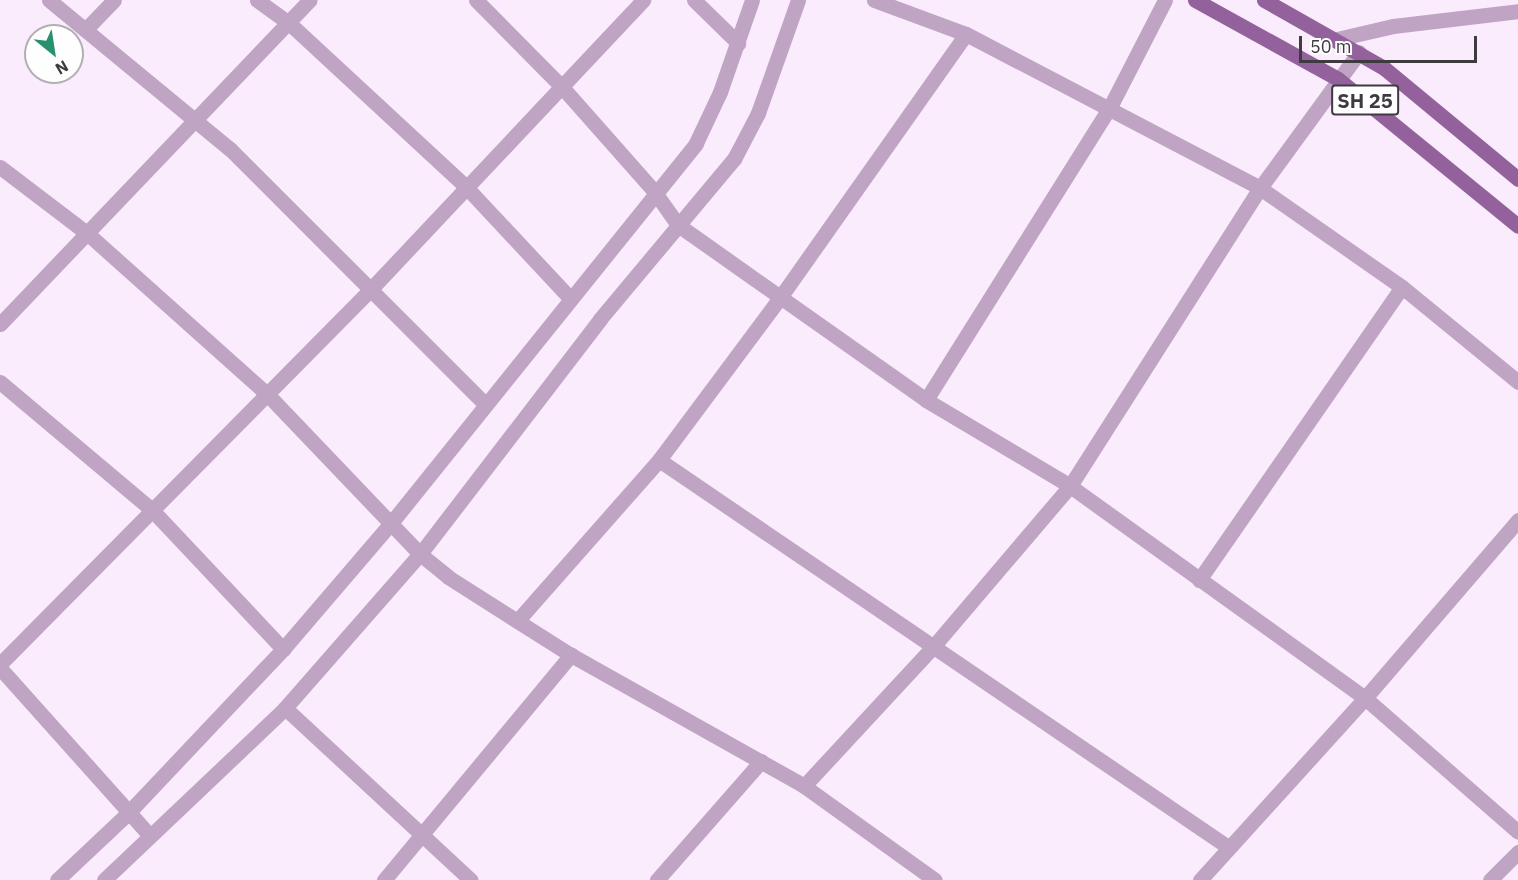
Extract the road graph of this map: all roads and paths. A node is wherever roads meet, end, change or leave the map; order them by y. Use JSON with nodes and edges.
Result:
{"nodes":[{"id":1,"x":49,"y":0,"type":"edge"},
{"id":2,"x":114,"y":0,"type":"edge"},
{"id":3,"x":257,"y":0,"type":"edge"},
{"id":4,"x":310,"y":0,"type":"edge"},
{"id":5,"x":476,"y":0,"type":"edge"},
{"id":6,"x":643,"y":0,"type":"edge"},
{"id":7,"x":694,"y":0,"type":"edge"},
{"id":8,"x":752,"y":0,"type":"edge"},
{"id":9,"x":798,"y":0,"type":"edge"},
{"id":10,"x":874,"y":0,"type":"edge"},
{"id":11,"x":1165,"y":0,"type":"edge"},
{"id":12,"x":1195,"y":0,"type":"edge"},
{"id":13,"x":1264,"y":0,"type":"edge"},
{"id":14,"x":1518,"y":11,"type":"edge"},
{"id":15,"x":289,"y":23,"type":"junction"},
{"id":16,"x":86,"y":29,"type":"junction"},
{"id":17,"x":966,"y":34,"type":"junction"},
{"id":18,"x":1337,"y":39,"type":"junction"},
{"id":19,"x":738,"y":44,"type":"junction"},
{"id":20,"x":1359,"y":52,"type":"junction"},
{"id":21,"x":1338,"y":79,"type":"junction"},
{"id":22,"x":562,"y":87,"type":"junction"},
{"id":23,"x":1110,"y":107,"type":"junction"},
{"id":24,"x":198,"y":121,"type":"junction"},
{"id":25,"x":0,"y":167,"type":"edge"},
{"id":26,"x":1518,"y":179,"type":"edge"},
{"id":27,"x":467,"y":188,"type":"junction"},
{"id":28,"x":1260,"y":188,"type":"junction"},
{"id":29,"x":654,"y":191,"type":"junction"},
{"id":30,"x":678,"y":225,"type":"junction"},
{"id":31,"x":1518,"y":226,"type":"edge"},
{"id":32,"x":88,"y":234,"type":"junction"},
{"id":33,"x":1402,"y":287,"type":"junction"},
{"id":34,"x":369,"y":291,"type":"junction"},
{"id":35,"x":569,"y":297,"type":"junction"},
{"id":36,"x":779,"y":299,"type":"junction"},
{"id":37,"x":0,"y":324,"type":"edge"},
{"id":38,"x":0,"y":382,"type":"edge"},
{"id":39,"x":1518,"y":382,"type":"edge"},
{"id":40,"x":268,"y":394,"type":"junction"},
{"id":41,"x":926,"y":400,"type":"junction"},
{"id":42,"x":484,"y":403,"type":"junction"},
{"id":43,"x":658,"y":460,"type":"junction"},
{"id":44,"x":1070,"y":486,"type":"junction"},
{"id":45,"x":153,"y":511,"type":"junction"},
{"id":46,"x":1518,"y":520,"type":"edge"},
{"id":47,"x":391,"y":523,"type":"junction"},
{"id":48,"x":420,"y":554,"type":"junction"},
{"id":49,"x":1199,"y":580,"type":"junction"},
{"id":50,"x":518,"y":620,"type":"junction"},
{"id":51,"x":932,"y":648,"type":"junction"},
{"id":52,"x":283,"y":649,"type":"junction"},
{"id":53,"x":571,"y":655,"type":"junction"},
{"id":54,"x":0,"y":666,"type":"edge"},
{"id":55,"x":1365,"y":698,"type":"junction"},
{"id":56,"x":285,"y":708,"type":"junction"},
{"id":57,"x":762,"y":761,"type":"junction"},
{"id":58,"x":804,"y":786,"type":"junction"},
{"id":59,"x":128,"y":813,"type":"junction"},
{"id":60,"x":1518,"y":831,"type":"edge"},
{"id":61,"x":150,"y":836,"type":"junction"},
{"id":62,"x":422,"y":838,"type":"junction"},
{"id":63,"x":1228,"y":847,"type":"junction"},
{"id":64,"x":1518,"y":852,"type":"edge"},
{"id":65,"x":933,"y":879,"type":"edge"},
{"id":66,"x":57,"y":880,"type":"edge"},
{"id":67,"x":104,"y":880,"type":"edge"},
{"id":68,"x":384,"y":880,"type":"edge"},
{"id":69,"x":471,"y":880,"type":"edge"},
{"id":70,"x":657,"y":880,"type":"edge"},
{"id":71,"x":1200,"y":880,"type":"edge"},
{"id":72,"x":1490,"y":880,"type":"edge"}],
"edges":[{"from":1,"to":16,"type":"street"},
{"from":2,"to":16,"type":"street"},
{"from":3,"to":15,"type":"street"},
{"from":4,"to":15,"type":"street"},
{"from":5,"to":22,"type":"street"},
{"from":6,"to":22,"type":"street"},
{"from":7,"to":19,"type":"street"},
{"from":8,"to":19,"type":"street"},
{"from":9,"to":30,"type":"street"},
{"from":10,"to":17,"type":"street"},
{"from":11,"to":23,"type":"street"},
{"from":12,"to":21,"type":"main road","number":"SH 25"},
{"from":13,"to":18,"type":"main road"},
{"from":14,"to":18,"type":"street"},
{"from":15,"to":24,"type":"street"},
{"from":15,"to":27,"type":"street"},
{"from":16,"to":24,"type":"street"},
{"from":17,"to":23,"type":"street"},
{"from":17,"to":36,"type":"street"},
{"from":18,"to":20,"type":"main road"},
{"from":19,"to":29,"type":"street"},
{"from":20,"to":21,"type":"street"},
{"from":20,"to":26,"type":"main road"},
{"from":21,"to":28,"type":"street"},
{"from":21,"to":31,"type":"main road","number":"SH 25"},
{"from":22,"to":27,"type":"street"},
{"from":22,"to":29,"type":"street"},
{"from":23,"to":28,"type":"street"},
{"from":23,"to":41,"type":"street"},
{"from":24,"to":32,"type":"street"},
{"from":24,"to":34,"type":"street"},
{"from":25,"to":32,"type":"street"},
{"from":27,"to":34,"type":"street"},
{"from":27,"to":35,"type":"street"},
{"from":28,"to":33,"type":"street"},
{"from":28,"to":44,"type":"street"},
{"from":29,"to":30,"type":"street"},
{"from":29,"to":35,"type":"street"},
{"from":30,"to":36,"type":"street"},
{"from":30,"to":48,"type":"street"},
{"from":32,"to":37,"type":"street"},
{"from":32,"to":40,"type":"street"},
{"from":33,"to":39,"type":"street"},
{"from":33,"to":49,"type":"street"},
{"from":34,"to":40,"type":"street"},
{"from":34,"to":42,"type":"street"},
{"from":35,"to":42,"type":"street"},
{"from":36,"to":41,"type":"street"},
{"from":36,"to":43,"type":"street"},
{"from":38,"to":45,"type":"street"},
{"from":40,"to":45,"type":"street"},
{"from":40,"to":47,"type":"street"},
{"from":41,"to":44,"type":"street"},
{"from":42,"to":47,"type":"street"},
{"from":43,"to":50,"type":"street"},
{"from":43,"to":51,"type":"street"},
{"from":44,"to":49,"type":"street"},
{"from":44,"to":51,"type":"street"},
{"from":45,"to":52,"type":"street"},
{"from":45,"to":54,"type":"street"},
{"from":46,"to":55,"type":"street"},
{"from":47,"to":48,"type":"street"},
{"from":47,"to":52,"type":"street"},
{"from":48,"to":50,"type":"street"},
{"from":48,"to":56,"type":"street"},
{"from":49,"to":55,"type":"street"},
{"from":50,"to":53,"type":"street"},
{"from":51,"to":58,"type":"street"},
{"from":51,"to":63,"type":"street"},
{"from":52,"to":59,"type":"street"},
{"from":53,"to":57,"type":"street"},
{"from":53,"to":62,"type":"street"},
{"from":54,"to":59,"type":"street"},
{"from":55,"to":60,"type":"street"},
{"from":55,"to":63,"type":"street"},
{"from":56,"to":61,"type":"street"},
{"from":56,"to":62,"type":"street"},
{"from":57,"to":58,"type":"street"},
{"from":57,"to":70,"type":"street"},
{"from":58,"to":65,"type":"street"},
{"from":59,"to":61,"type":"street"},
{"from":59,"to":66,"type":"street"},
{"from":61,"to":67,"type":"street"},
{"from":62,"to":68,"type":"street"},
{"from":62,"to":69,"type":"street"},
{"from":63,"to":71,"type":"street"},
{"from":64,"to":72,"type":"street"}]}
